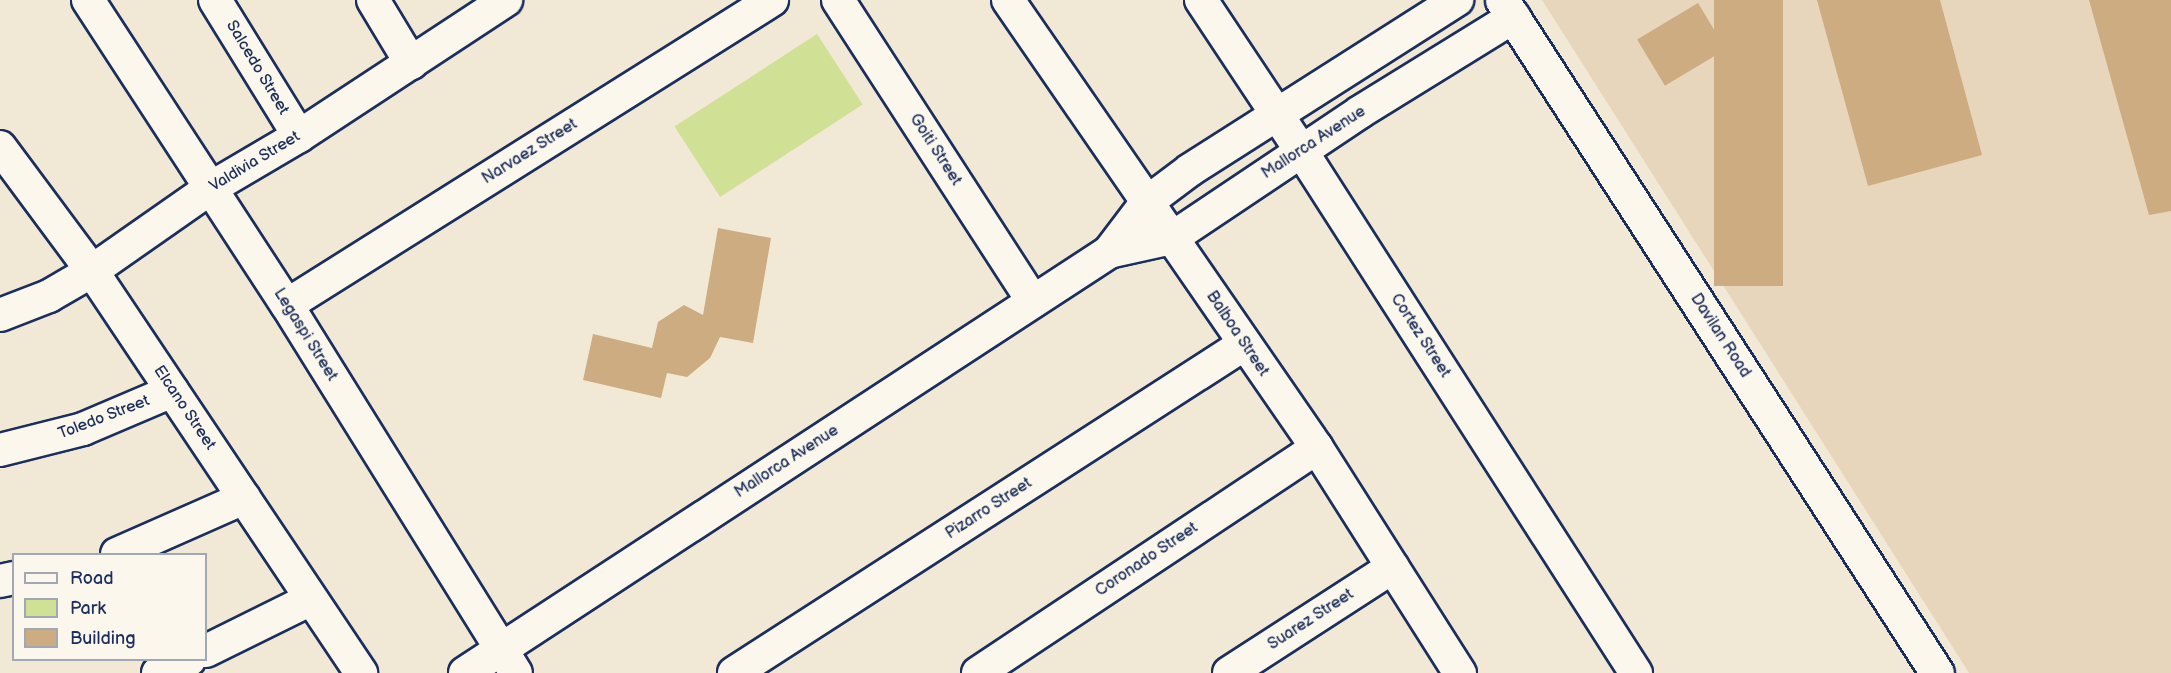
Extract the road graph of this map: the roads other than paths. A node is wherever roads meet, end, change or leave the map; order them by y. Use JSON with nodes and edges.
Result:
{"nodes":[{"id":1,"x":88,"y":0,"type":"edge"},
{"id":2,"x":215,"y":0,"type":"edge"},
{"id":3,"x":373,"y":0,"type":"edge"},
{"id":4,"x":506,"y":0,"type":"edge"},
{"id":5,"x":772,"y":0,"type":"edge"},
{"id":6,"x":838,"y":0,"type":"edge"},
{"id":7,"x":1008,"y":0,"type":"edge"},
{"id":8,"x":1201,"y":0,"type":"edge"},
{"id":9,"x":1457,"y":0,"type":"edge"},
{"id":10,"x":1508,"y":8,"type":"edge"},
{"id":11,"x":1362,"y":61,"type":"junction"},
{"id":12,"x":411,"y":63,"type":"junction"},
{"id":13,"x":1387,"y":96,"type":"junction"},
{"id":14,"x":1277,"y":114,"type":"junction"},
{"id":15,"x":299,"y":136,"type":"junction"},
{"id":16,"x":0,"y":147,"type":"edge"},
{"id":17,"x":1302,"y":152,"type":"junction"},
{"id":18,"x":10,"y":175,"type":"edge"},
{"id":19,"x":209,"y":189,"type":"junction"},
{"id":20,"x":1146,"y":203,"type":"junction"},
{"id":21,"x":1172,"y":238,"type":"junction"},
{"id":22,"x":1109,"y":252,"type":"junction"},
{"id":23,"x":92,"y":271,"type":"junction"},
{"id":24,"x":1033,"y":301,"type":"junction"},
{"id":25,"x":287,"y":305,"type":"junction"},
{"id":26,"x":0,"y":315,"type":"edge"},
{"id":27,"x":1243,"y":345,"type":"junction"},
{"id":28,"x":172,"y":391,"type":"junction"},
{"id":29,"x":1317,"y":448,"type":"junction"},
{"id":30,"x":0,"y":450,"type":"edge"},
{"id":31,"x":244,"y":498,"type":"junction"},
{"id":32,"x":121,"y":553,"type":"edge"},
{"id":33,"x":1393,"y":567,"type":"junction"},
{"id":34,"x":311,"y":599,"type":"junction"},
{"id":35,"x":207,"y":651,"type":"edge"},
{"id":36,"x":187,"y":661,"type":"edge"},
{"id":37,"x":508,"y":661,"type":"edge"},
{"id":38,"x":1454,"y":671,"type":"edge"},
{"id":39,"x":158,"y":673,"type":"edge"},
{"id":40,"x":361,"y":673,"type":"edge"},
{"id":41,"x":465,"y":673,"type":"edge"},
{"id":42,"x":734,"y":673,"type":"edge"},
{"id":43,"x":978,"y":673,"type":"edge"},
{"id":44,"x":1229,"y":673,"type":"edge"},
{"id":45,"x":1635,"y":673,"type":"edge"},
{"id":46,"x":1937,"y":673,"type":"edge"}],
"edges":[{"from":1,"to":19,"type":"street","name":"Legaspi Street"},
{"from":2,"to":15,"type":"street","name":"Salcedo Street"},
{"from":3,"to":12,"type":"street"},
{"from":4,"to":12,"type":"street","name":"Valdivia Street"},
{"from":5,"to":25,"type":"street","name":"Narvaez Street"},
{"from":6,"to":24,"type":"street","name":"Goiti Street"},
{"from":7,"to":20,"type":"street","name":"Balboa Street"},
{"from":8,"to":14,"type":"street","name":"Cortez Street"},
{"from":9,"to":11,"type":"street","name":"Mallorca Avenue"},
{"from":10,"to":13,"type":"street","name":"Mallorca Avenue"},
{"from":10,"to":46,"type":"main road","name":"Davilan Road"},
{"from":11,"to":13,"type":"street"},
{"from":11,"to":14,"type":"street","name":"Mallorca Avenue"},
{"from":12,"to":15,"type":"street","name":"Valdivia Street"},
{"from":13,"to":17,"type":"street","name":"Mallorca Avenue"},
{"from":14,"to":17,"type":"street","name":"Cortez Street"},
{"from":14,"to":20,"type":"street","name":"Mallorca Avenue"},
{"from":15,"to":19,"type":"street","name":"Valdivia Street"},
{"from":16,"to":18,"type":"street","name":"Elcano Street"},
{"from":17,"to":21,"type":"street","name":"Mallorca Avenue"},
{"from":17,"to":45,"type":"street","name":"Cortez Street"},
{"from":18,"to":23,"type":"street","name":"Elcano Street"},
{"from":19,"to":23,"type":"street","name":"Valdivia Street"},
{"from":19,"to":25,"type":"street","name":"Legaspi Street"},
{"from":20,"to":21,"type":"street","name":"Balboa Street"},
{"from":20,"to":22,"type":"street","name":"Mallorca Avenue"},
{"from":21,"to":22,"type":"street","name":"Mallorca Avenue"},
{"from":21,"to":27,"type":"street","name":"Balboa Street"},
{"from":22,"to":24,"type":"street","name":"Mallorca Avenue"},
{"from":23,"to":26,"type":"street","name":"Valdivia Street"},
{"from":23,"to":28,"type":"street","name":"Elcano Street"},
{"from":24,"to":37,"type":"street","name":"Mallorca Avenue"},
{"from":25,"to":37,"type":"street","name":"Legaspi Street"},
{"from":27,"to":29,"type":"street","name":"Balboa Street"},
{"from":27,"to":42,"type":"street","name":"Pizarro Street"},
{"from":28,"to":30,"type":"street","name":"Toledo Street"},
{"from":28,"to":31,"type":"street","name":"Elcano Street"},
{"from":29,"to":33,"type":"street","name":"Balboa Street"},
{"from":29,"to":43,"type":"street","name":"Coronado Street"},
{"from":31,"to":32,"type":"street"},
{"from":31,"to":34,"type":"street","name":"Elcano Street"},
{"from":33,"to":38,"type":"street","name":"Balboa Street"},
{"from":33,"to":44,"type":"street","name":"Suarez Street"},
{"from":34,"to":35,"type":"street"},
{"from":34,"to":40,"type":"street","name":"Elcano Street"},
{"from":36,"to":39,"type":"street"},
{"from":37,"to":41,"type":"street","name":"Mallorca Avenue"}]}
